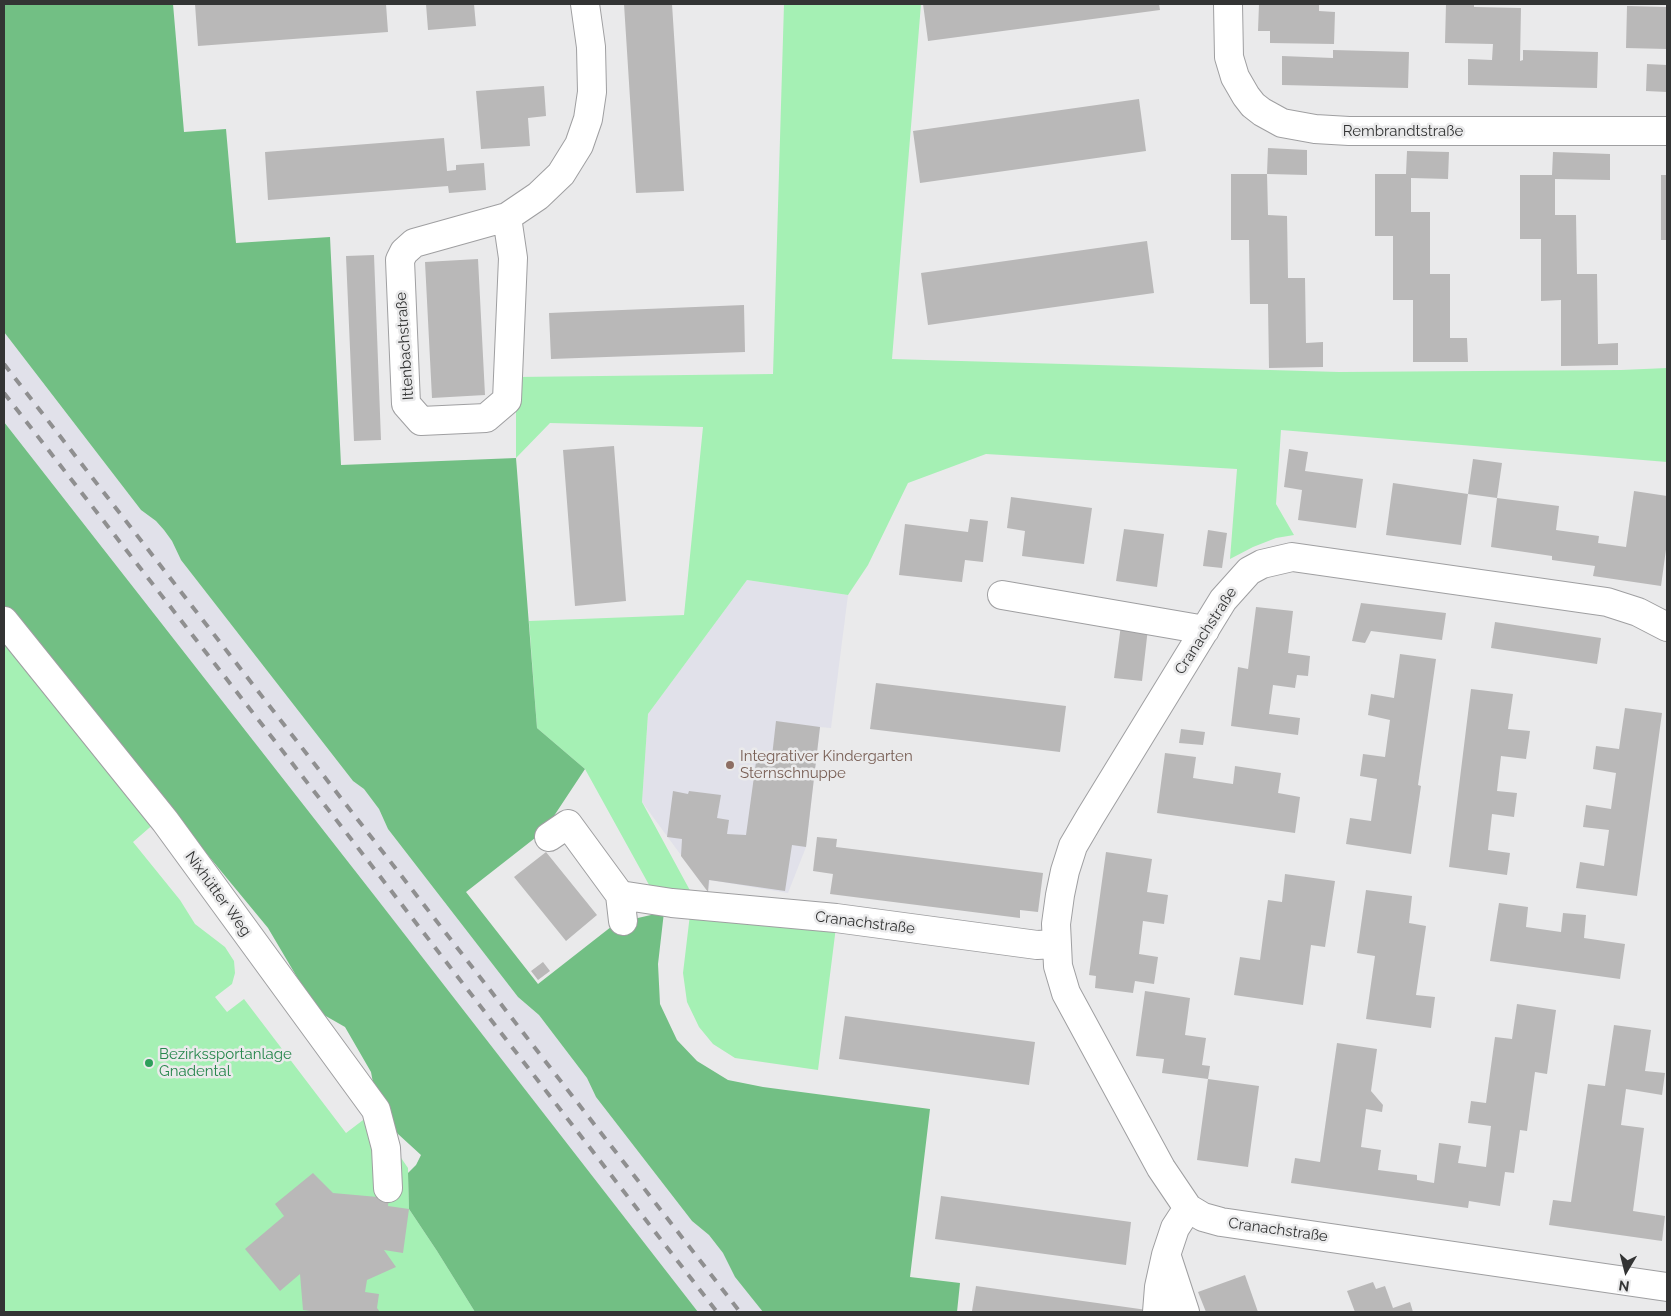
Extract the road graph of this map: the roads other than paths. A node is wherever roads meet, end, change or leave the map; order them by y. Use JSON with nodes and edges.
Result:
{"nodes":[{"id":1,"x":585,"y":4,"type":"edge"},
{"id":2,"x":1228,"y":4,"type":"edge"},
{"id":3,"x":1667,"y":131,"type":"edge"},
{"id":4,"x":507,"y":217,"type":"junction"},
{"id":5,"x":1002,"y":595,"type":"dead end"},
{"id":6,"x":4,"y":621,"type":"edge"},
{"id":7,"x":1667,"y":627,"type":"edge"},
{"id":8,"x":1205,"y":630,"type":"junction"},
{"id":9,"x":549,"y":837,"type":"dead end"},
{"id":10,"x":1056,"y":944,"type":"junction"},
{"id":11,"x":388,"y":1188,"type":"dead end"},
{"id":12,"x":1188,"y":1208,"type":"junction"},
{"id":13,"x":1166,"y":1255,"type":"junction"},
{"id":14,"x":1667,"y":1287,"type":"edge"},
{"id":15,"x":1156,"y":1312,"type":"edge"},
{"id":16,"x":1185,"y":1312,"type":"edge"}],
"edges":[{"from":1,"to":4,"type":"street","name":"Ittenbachstraße"},
{"from":2,"to":3,"type":"street","name":"Rembrandtstraße"},
{"from":4,"to":4,"type":"street","name":"Ittenbachstraße"},
{"from":5,"to":8,"type":"street"},
{"from":6,"to":11,"type":"street","name":"Nixhütter Weg"},
{"from":7,"to":8,"type":"street","name":"Cranachstraße"},
{"from":8,"to":10,"type":"street","name":"Cranachstraße"},
{"from":9,"to":10,"type":"street","name":"Cranachstraße"},
{"from":10,"to":12,"type":"street","name":"Cranachstraße"},
{"from":12,"to":13,"type":"street"},
{"from":12,"to":14,"type":"street","name":"Cranachstraße"},
{"from":13,"to":15,"type":"street"},
{"from":13,"to":16,"type":"street"}]}
